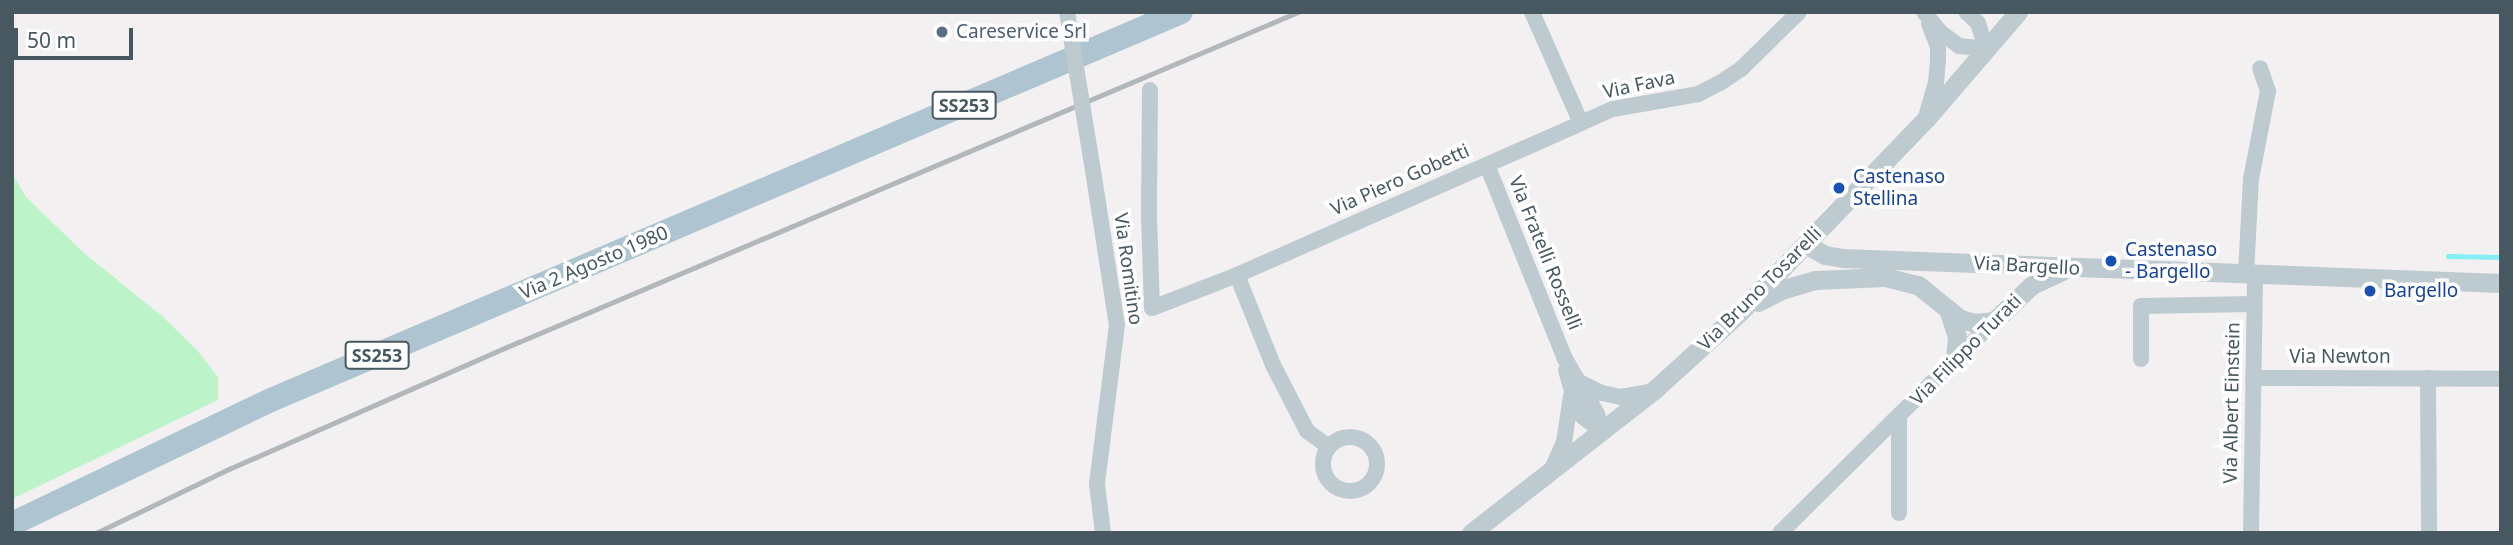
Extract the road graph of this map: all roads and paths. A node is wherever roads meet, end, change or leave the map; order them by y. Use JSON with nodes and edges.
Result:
{"nodes":[{"id":1,"x":1067,"y":12,"type":"edge"},
{"id":2,"x":1181,"y":12,"type":"edge"},
{"id":3,"x":1532,"y":12,"type":"edge"},
{"id":4,"x":1799,"y":12,"type":"edge"},
{"id":5,"x":1923,"y":12,"type":"edge"},
{"id":6,"x":1966,"y":12,"type":"edge"},
{"id":7,"x":2018,"y":12,"type":"edge"},
{"id":8,"x":1986,"y":49,"type":"junction"},
{"id":9,"x":2260,"y":68,"type":"dead end"},
{"id":10,"x":1150,"y":90,"type":"dead end"},
{"id":11,"x":1926,"y":119,"type":"junction"},
{"id":12,"x":1581,"y":123,"type":"junction"},
{"id":13,"x":1487,"y":165,"type":"junction"},
{"id":14,"x":1807,"y":246,"type":"junction"},
{"id":15,"x":2071,"y":268,"type":"junction"},
{"id":16,"x":2250,"y":274,"type":"junction"},
{"id":17,"x":1237,"y":275,"type":"junction"},
{"id":18,"x":1827,"y":278,"type":"junction"},
{"id":19,"x":2501,"y":283,"type":"edge"},
{"id":20,"x":2254,"y":304,"type":"junction"},
{"id":21,"x":1152,"y":308,"type":"joint"},
{"id":22,"x":1741,"y":311,"type":"junction"},
{"id":23,"x":1948,"y":312,"type":"junction"},
{"id":24,"x":1994,"y":321,"type":"junction"},
{"id":25,"x":1955,"y":359,"type":"junction"},
{"id":26,"x":2141,"y":359,"type":"dead end"},
{"id":27,"x":2253,"y":378,"type":"junction"},
{"id":28,"x":2428,"y":378,"type":"junction"},
{"id":29,"x":2501,"y":379,"type":"edge"},
{"id":30,"x":1575,"y":386,"type":"junction"},
{"id":31,"x":1653,"y":391,"type":"junction"},
{"id":32,"x":1899,"y":416,"type":"junction"},
{"id":33,"x":1602,"y":431,"type":"junction"},
{"id":34,"x":1329,"y":447,"type":"dead end"},
{"id":35,"x":1550,"y":473,"type":"junction"},
{"id":36,"x":1899,"y":513,"type":"dead end"},
{"id":37,"x":12,"y":524,"type":"edge"},
{"id":38,"x":1103,"y":533,"type":"edge"},
{"id":39,"x":1471,"y":533,"type":"edge"},
{"id":40,"x":1780,"y":533,"type":"edge"},
{"id":41,"x":2251,"y":533,"type":"edge"},
{"id":42,"x":2429,"y":533,"type":"edge"}],
"edges":[{"from":1,"to":38,"type":"street","name":"Via Romitino","bridge":true},
{"from":2,"to":37,"type":"main road","name":"Via 2 Agosto 1980","number":"SS253"},
{"from":3,"to":12,"type":"street"},
{"from":4,"to":12,"type":"street","name":"Via Fava"},
{"from":5,"to":8,"type":"street"},
{"from":5,"to":11,"type":"street"},
{"from":6,"to":8,"type":"street"},
{"from":7,"to":8,"type":"street","name":"Via Bruno Tosarelli"},
{"from":8,"to":11,"type":"street","name":"Via Bruno Tosarelli"},
{"from":9,"to":16,"type":"street","name":"Via Albert Einstein"},
{"from":10,"to":21,"type":"street","name":"Via Romitino"},
{"from":11,"to":14,"type":"street","name":"Via Bruno Tosarelli"},
{"from":12,"to":13,"type":"street","name":"Via Piero Gobetti"},
{"from":13,"to":17,"type":"street","name":"Via Piero Gobetti"},
{"from":13,"to":30,"type":"street","name":"Via Fratelli Rosselli"},
{"from":14,"to":15,"type":"street","name":"Via Bargello"},
{"from":14,"to":18,"type":"street"},
{"from":14,"to":22,"type":"street","name":"Via Bruno Tosarelli"},
{"from":15,"to":16,"type":"street","name":"Via Bargello"},
{"from":15,"to":24,"type":"street","name":"Via Filippo Turati"},
{"from":16,"to":19,"type":"street","name":"Via Bargello"},
{"from":16,"to":20,"type":"street","name":"Via Albert Einstein"},
{"from":17,"to":21,"type":"street","name":"Via Piero Gobetti"},
{"from":17,"to":34,"type":"street"},
{"from":18,"to":22,"type":"street"},
{"from":18,"to":23,"type":"street"},
{"from":20,"to":26,"type":"street"},
{"from":20,"to":27,"type":"street","name":"Via Albert Einstein"},
{"from":22,"to":31,"type":"street","name":"Via Bruno Tosarelli"},
{"from":23,"to":24,"type":"street"},
{"from":23,"to":25,"type":"street"},
{"from":24,"to":25,"type":"street","name":"Via Filippo Turati"},
{"from":25,"to":32,"type":"street","name":"Via Filippo Turati"},
{"from":27,"to":28,"type":"street","name":"Via Newton"},
{"from":27,"to":41,"type":"street","name":"Via Albert Einstein"},
{"from":28,"to":29,"type":"street","name":"Via Newton"},
{"from":28,"to":42,"type":"street"},
{"from":30,"to":31,"type":"street"},
{"from":30,"to":33,"type":"street","name":"Via Fratelli Rosselli"},
{"from":30,"to":35,"type":"street","name":"Via Fratelli Rosselli"},
{"from":31,"to":33,"type":"street","name":"Via Bruno Tosarelli"},
{"from":32,"to":36,"type":"street","name":"Via Filippo Turati"},
{"from":32,"to":40,"type":"street","name":"Via Filippo Turati"},
{"from":33,"to":35,"type":"street","name":"Via Bruno Tosarelli"},
{"from":35,"to":39,"type":"street","name":"Via Bruno Tosarelli"}]}
